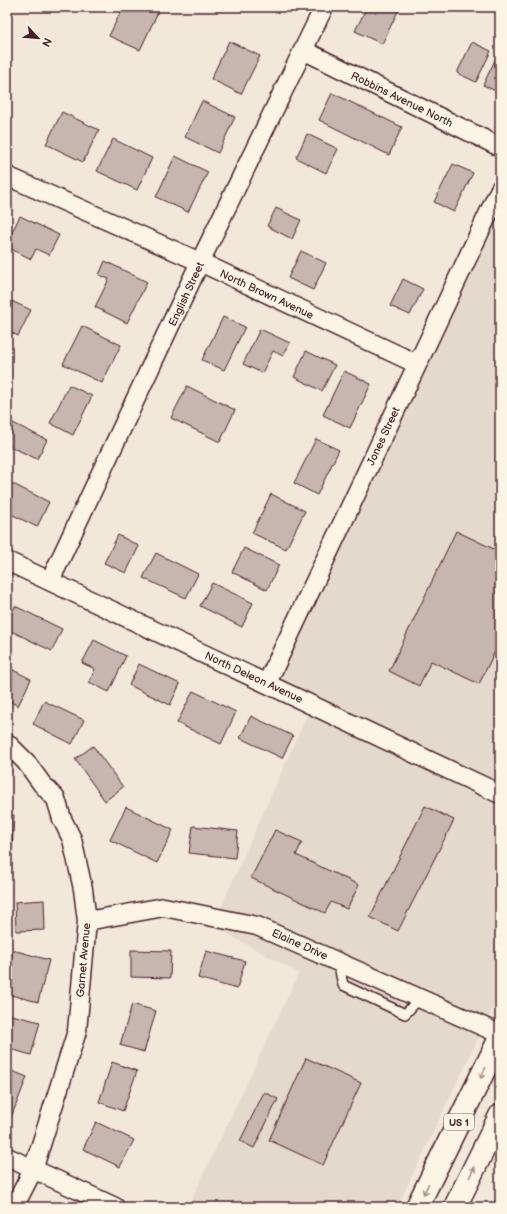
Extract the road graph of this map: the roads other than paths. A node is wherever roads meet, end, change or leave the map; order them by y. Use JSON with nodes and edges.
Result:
{"nodes":[{"id":1,"x":324,"y":7,"type":"edge"},
{"id":2,"x":303,"y":50,"type":"junction"},
{"id":3,"x":500,"y":147,"type":"edge"},
{"id":4,"x":7,"y":176,"type":"edge"},
{"id":5,"x":500,"y":188,"type":"edge"},
{"id":6,"x":200,"y":262,"type":"junction"},
{"id":7,"x":417,"y":364,"type":"junction"},
{"id":8,"x":7,"y":561,"type":"edge"},
{"id":9,"x":50,"y":582,"type":"junction"},
{"id":10,"x":267,"y":683,"type":"junction"},
{"id":11,"x":7,"y":743,"type":"edge"},
{"id":12,"x":500,"y":794,"type":"edge"},
{"id":13,"x":87,"y":921,"type":"junction"},
{"id":14,"x":500,"y":1034,"type":"edge"},
{"id":15,"x":500,"y":1038,"type":"edge"},
{"id":16,"x":500,"y":1116,"type":"edge"},
{"id":17,"x":7,"y":1157,"type":"edge"},
{"id":18,"x":33,"y":1170,"type":"junction"},
{"id":19,"x":14,"y":1207,"type":"edge"},
{"id":20,"x":115,"y":1207,"type":"edge"},
{"id":21,"x":417,"y":1207,"type":"edge"},
{"id":22,"x":455,"y":1207,"type":"edge"}],
"edges":[{"from":1,"to":2,"type":"street","name":"English Street"},
{"from":2,"to":3,"type":"street","name":"Robbins Avenue North"},
{"from":2,"to":6,"type":"street","name":"English Street"},
{"from":4,"to":6,"type":"street","name":"North Brown Avenue"},
{"from":5,"to":7,"type":"street","name":"Jones Street"},
{"from":6,"to":7,"type":"street","name":"North Brown Avenue"},
{"from":6,"to":9,"type":"street","name":"English Street"},
{"from":7,"to":10,"type":"street","name":"Jones Street"},
{"from":8,"to":9,"type":"street","name":"North Deleon Avenue"},
{"from":9,"to":10,"type":"street","name":"North Deleon Avenue"},
{"from":10,"to":12,"type":"street","name":"North Deleon Avenue"},
{"from":11,"to":13,"type":"street","name":"Garnet Avenue"},
{"from":13,"to":14,"type":"street","name":"Elaine Drive"},
{"from":13,"to":18,"type":"street","name":"Garnet Avenue"},
{"from":15,"to":21,"type":"main road","number":"US 1","one_way":true},
{"from":22,"to":16,"type":"main road","one_way":true},
{"from":17,"to":18,"type":"street"},
{"from":18,"to":19,"type":"street","name":"Garnet Avenue"},
{"from":18,"to":20,"type":"street"}]}
